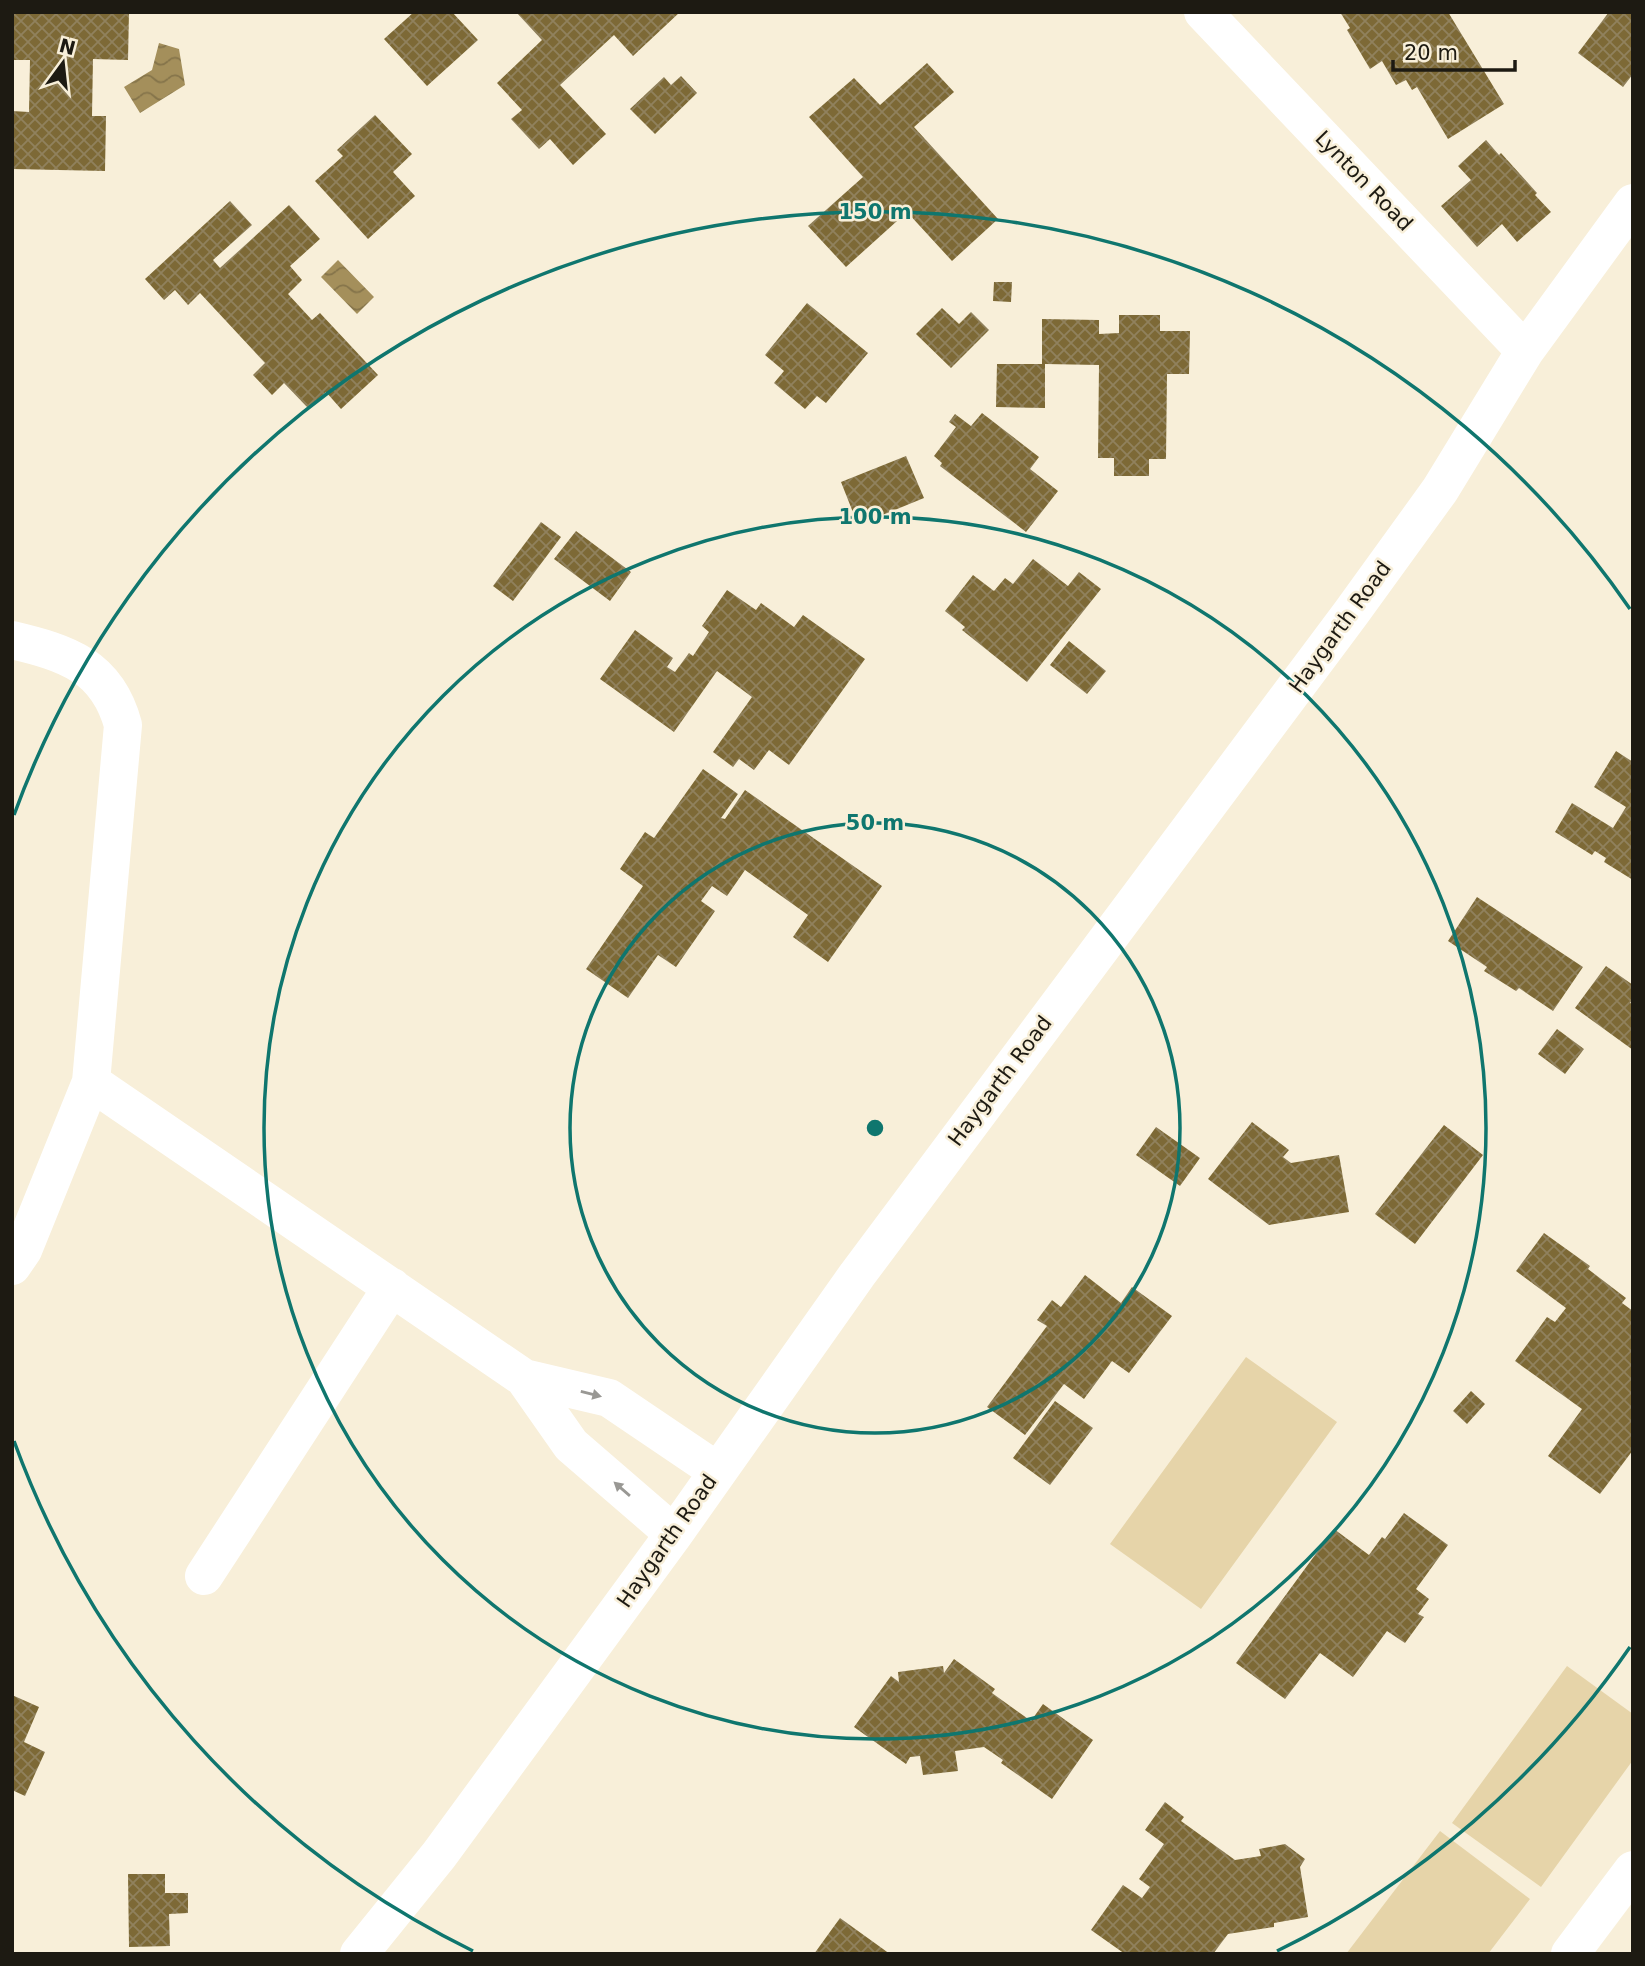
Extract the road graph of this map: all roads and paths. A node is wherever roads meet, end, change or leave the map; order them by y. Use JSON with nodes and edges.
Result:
{"nodes":[{"id":1,"x":1203,"y":12,"type":"edge"},
{"id":2,"x":1628,"y":221,"type":"edge"},
{"id":3,"x":1525,"y":351,"type":"junction"},
{"id":4,"x":12,"y":640,"type":"edge"},
{"id":5,"x":91,"y":1082,"type":"junction"},
{"id":6,"x":12,"y":1266,"type":"edge"},
{"id":7,"x":392,"y":1287,"type":"junction"},
{"id":8,"x":524,"y":1378,"type":"junction"},
{"id":9,"x":717,"y":1471,"type":"junction"},
{"id":10,"x":674,"y":1534,"type":"junction"},
{"id":11,"x":204,"y":1576,"type":"dead end"},
{"id":12,"x":1633,"y":1870,"type":"edge"},
{"id":13,"x":359,"y":1954,"type":"edge"},
{"id":14,"x":1570,"y":1954,"type":"edge"}],
"edges":[{"from":1,"to":3,"type":"street","name":"Lynton Road"},
{"from":2,"to":3,"type":"street","name":"Haygarth Road"},
{"from":3,"to":9,"type":"street","name":"Haygarth Road"},
{"from":4,"to":5,"type":"street"},
{"from":5,"to":6,"type":"street"},
{"from":5,"to":7,"type":"street"},
{"from":7,"to":8,"type":"street"},
{"from":7,"to":11,"type":"street"},
{"from":8,"to":9,"type":"street","one_way":true},
{"from":10,"to":8,"type":"street","one_way":true},
{"from":9,"to":10,"type":"street","name":"Haygarth Road"},
{"from":10,"to":13,"type":"street","name":"Haygarth Road"},
{"from":12,"to":14,"type":"street"}]}
